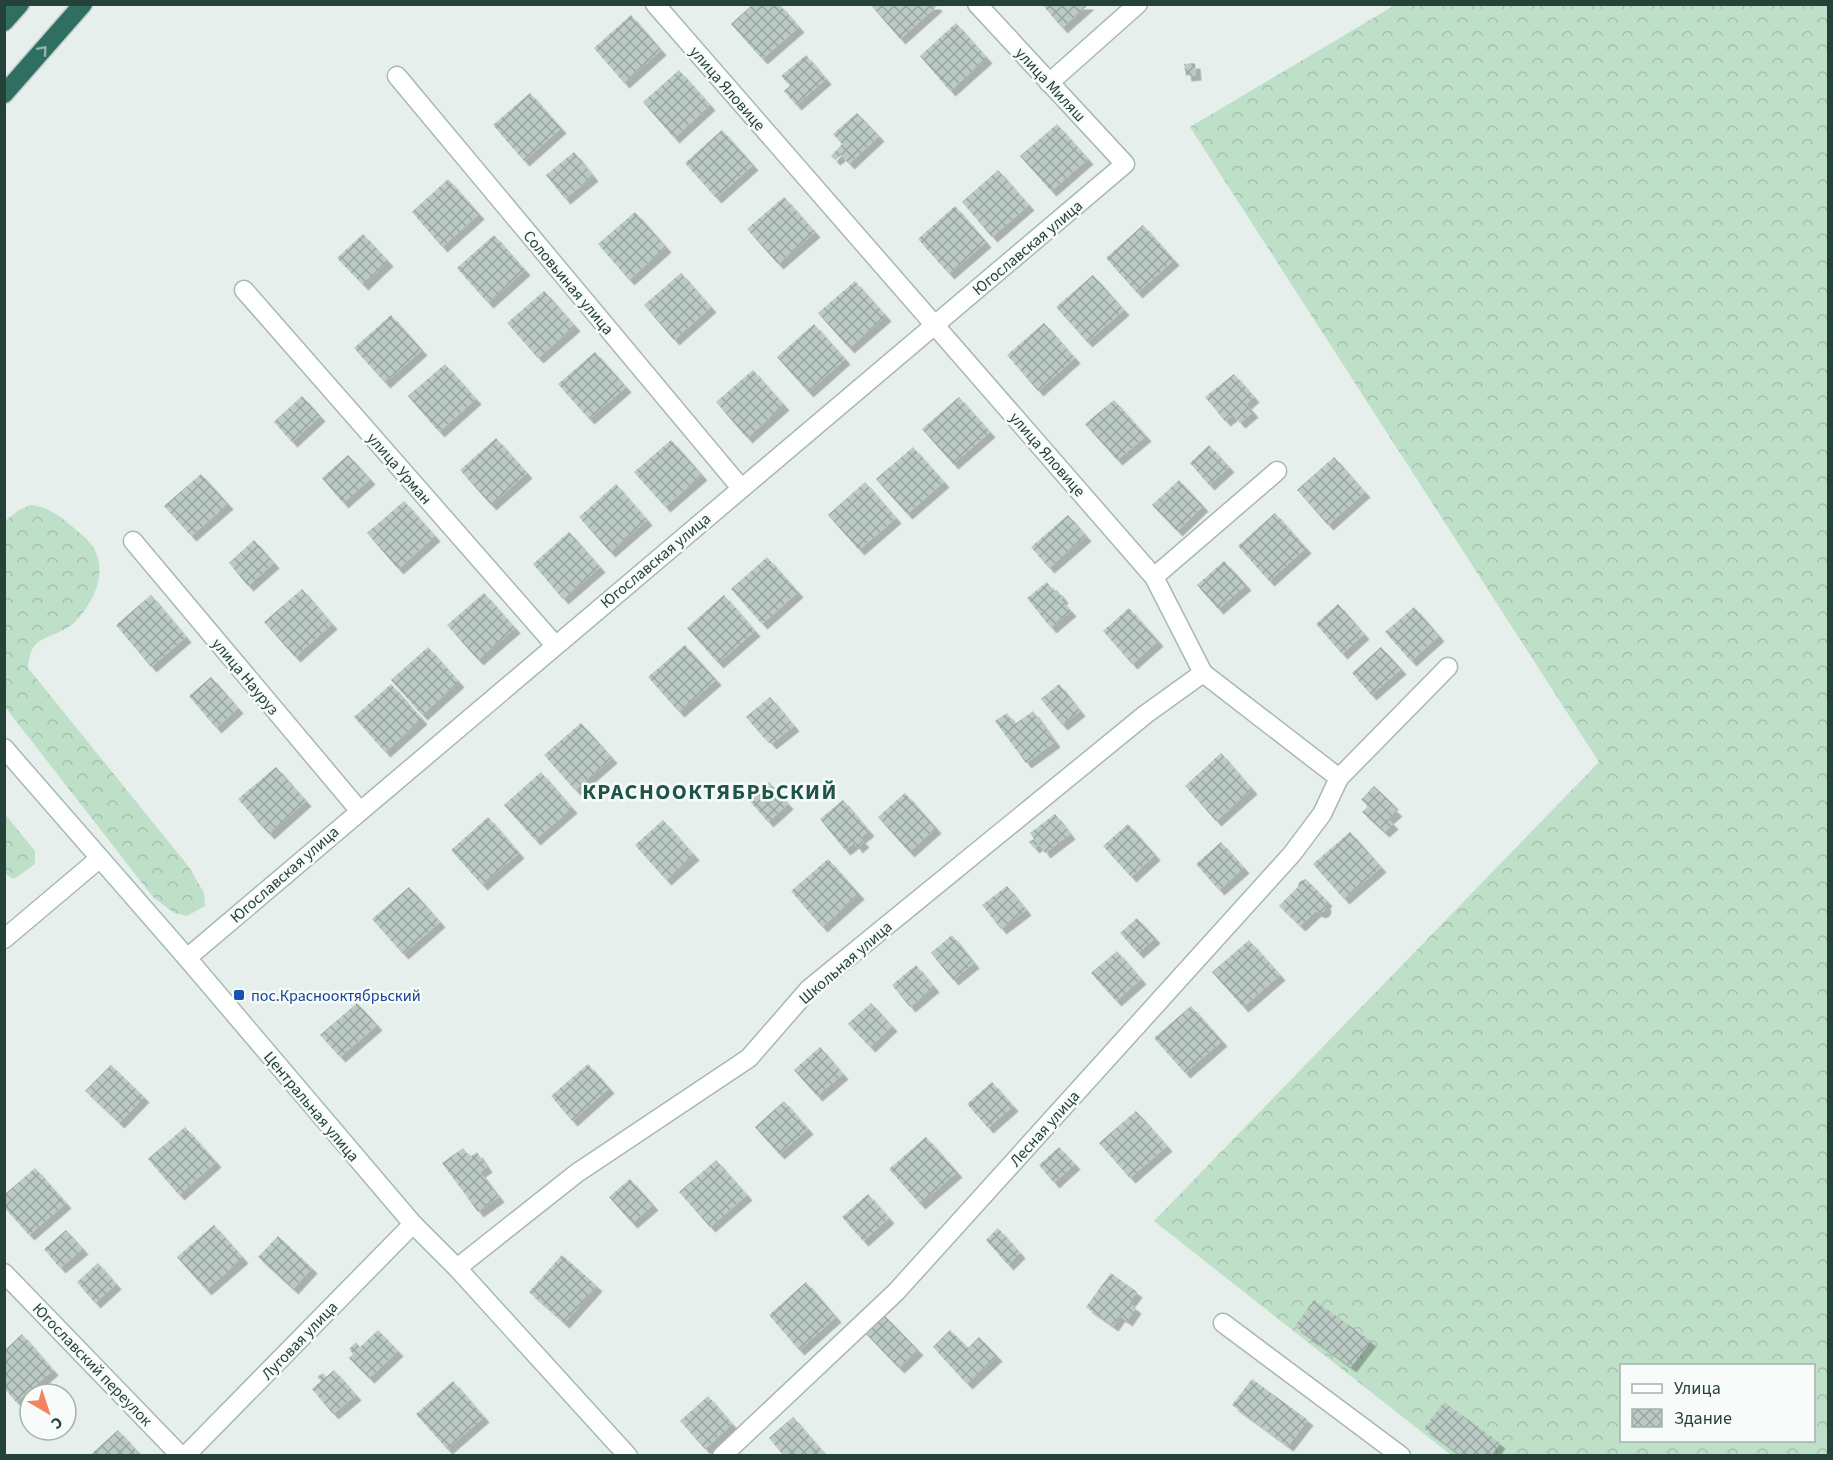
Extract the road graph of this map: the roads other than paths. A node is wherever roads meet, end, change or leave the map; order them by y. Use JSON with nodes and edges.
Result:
{"nodes":[{"id":1,"x":20,"y":4,"type":"edge"},
{"id":2,"x":84,"y":4,"type":"edge"},
{"id":3,"x":655,"y":4,"type":"edge"},
{"id":4,"x":977,"y":4,"type":"edge"},
{"id":5,"x":1138,"y":4,"type":"edge"},
{"id":6,"x":4,"y":22,"type":"edge"},
{"id":7,"x":397,"y":76,"type":"dead end"},
{"id":8,"x":1049,"y":83,"type":"junction"},
{"id":9,"x":4,"y":94,"type":"edge"},
{"id":10,"x":1125,"y":164,"type":"joint"},
{"id":11,"x":244,"y":290,"type":"dead end"},
{"id":12,"x":935,"y":324,"type":"junction"},
{"id":13,"x":1277,"y":471,"type":"dead end"},
{"id":14,"x":741,"y":488,"type":"junction"},
{"id":15,"x":133,"y":541,"type":"dead end"},
{"id":16,"x":1154,"y":577,"type":"junction"},
{"id":17,"x":555,"y":645,"type":"junction"},
{"id":18,"x":1448,"y":667,"type":"dead end"},
{"id":19,"x":1203,"y":673,"type":"junction"},
{"id":20,"x":4,"y":748,"type":"edge"},
{"id":21,"x":1339,"y":778,"type":"junction"},
{"id":22,"x":359,"y":810,"type":"junction"},
{"id":23,"x":100,"y":858,"type":"junction"},
{"id":24,"x":4,"y":939,"type":"edge"},
{"id":25,"x":187,"y":958,"type":"junction"},
{"id":26,"x":413,"y":1224,"type":"junction"},
{"id":27,"x":457,"y":1268,"type":"junction"},
{"id":28,"x":4,"y":1273,"type":"edge"},
{"id":29,"x":1223,"y":1323,"type":"dead end"},
{"id":30,"x":181,"y":1455,"type":"edge"},
{"id":31,"x":186,"y":1455,"type":"edge"},
{"id":32,"x":628,"y":1455,"type":"edge"},
{"id":33,"x":722,"y":1455,"type":"edge"},
{"id":34,"x":1401,"y":1455,"type":"edge"}],
"edges":[{"from":1,"to":6,"type":"highway"},
{"from":9,"to":2,"type":"highway","one_way":true},
{"from":3,"to":12,"type":"street","name":"улица Яловице"},
{"from":4,"to":8,"type":"street","name":"улица Миляш"},
{"from":5,"to":8,"type":"street"},
{"from":7,"to":14,"type":"street","name":"Соловьиная улица"},
{"from":8,"to":10,"type":"street","name":"улица Миляш"},
{"from":10,"to":12,"type":"street","name":"Югославская улица"},
{"from":11,"to":17,"type":"street","name":"улица Урман"},
{"from":12,"to":14,"type":"street","name":"Югославская улица"},
{"from":12,"to":16,"type":"street","name":"улица Яловице"},
{"from":13,"to":16,"type":"street"},
{"from":14,"to":17,"type":"street","name":"Югославская улица"},
{"from":15,"to":22,"type":"street","name":"улица Науруз"},
{"from":16,"to":19,"type":"street","name":"улица Яловице"},
{"from":17,"to":22,"type":"street","name":"Югославская улица"},
{"from":18,"to":21,"type":"street"},
{"from":19,"to":21,"type":"street","name":"улица Яловице"},
{"from":19,"to":27,"type":"street","name":"Школьная улица"},
{"from":20,"to":23,"type":"street","name":"Центральная улица"},
{"from":21,"to":33,"type":"street","name":"Лесная улица"},
{"from":22,"to":25,"type":"street","name":"Югославская улица"},
{"from":23,"to":24,"type":"street"},
{"from":23,"to":25,"type":"street","name":"Центральная улица"},
{"from":25,"to":26,"type":"street","name":"Центральная улица"},
{"from":26,"to":27,"type":"street","name":"Центральная улица"},
{"from":26,"to":31,"type":"street","name":"Луговая улица"},
{"from":27,"to":32,"type":"street","name":"Центральная улица"},
{"from":28,"to":30,"type":"street","name":"Югославский переулок"},
{"from":29,"to":34,"type":"street"}]}
